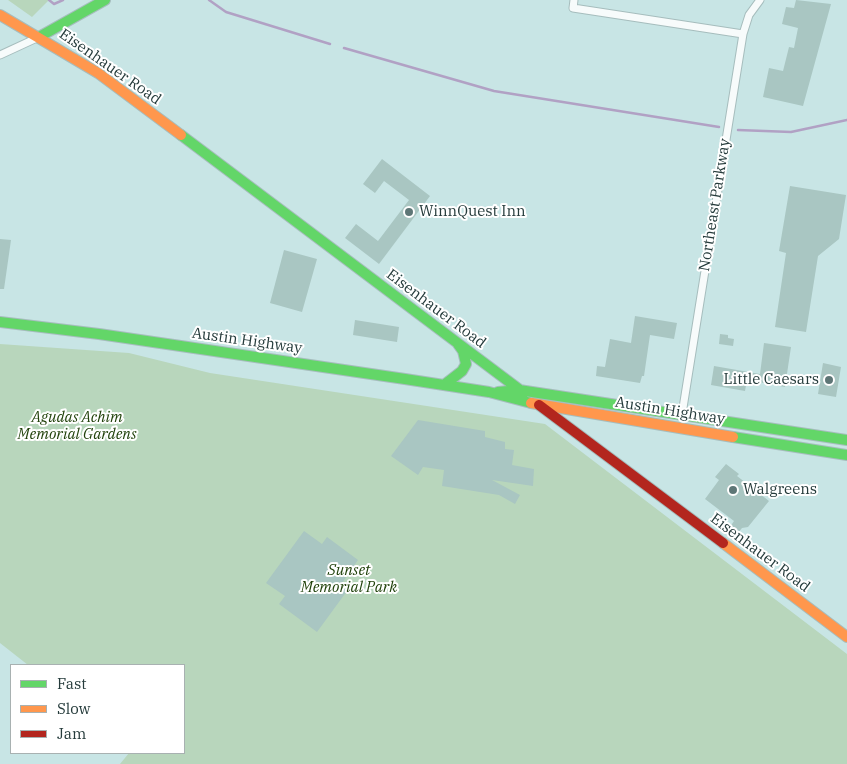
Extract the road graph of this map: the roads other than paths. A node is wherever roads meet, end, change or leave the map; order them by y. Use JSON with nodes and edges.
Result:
{"nodes":[{"id":1,"x":105,"y":0,"type":"edge"},
{"id":2,"x":760,"y":0,"type":"edge"},
{"id":3,"x":573,"y":4,"type":"edge"},
{"id":4,"x":0,"y":15,"type":"edge"},
{"id":5,"x":743,"y":34,"type":"junction"},
{"id":6,"x":39,"y":37,"type":"junction"},
{"id":7,"x":0,"y":55,"type":"edge"},
{"id":8,"x":0,"y":322,"type":"edge"},
{"id":9,"x":458,"y":344,"type":"junction"},
{"id":10,"x":444,"y":385,"type":"junction"},
{"id":11,"x":519,"y":390,"type":"junction"},
{"id":12,"x":489,"y":392,"type":"junction"},
{"id":13,"x":541,"y":406,"type":"junction"},
{"id":14,"x":682,"y":414,"type":"junction"},
{"id":15,"x":847,"y":440,"type":"edge"},
{"id":16,"x":847,"y":455,"type":"edge"},
{"id":17,"x":847,"y":638,"type":"edge"}],
"edges":[{"from":1,"to":6,"type":"main road"},
{"from":2,"to":5,"type":"street","name":"Northeast Parkway"},
{"from":3,"to":5,"type":"street"},
{"from":4,"to":6,"type":"main road","name":"Eisenhauer Road"},
{"from":5,"to":14,"type":"street","name":"Northeast Parkway"},
{"from":6,"to":7,"type":"street"},
{"from":6,"to":9,"type":"main road","name":"Eisenhauer Road"},
{"from":8,"to":10,"type":"main road","name":"Austin Highway"},
{"from":9,"to":10,"type":"main road"},
{"from":9,"to":11,"type":"main road","name":"Eisenhauer Road"},
{"from":10,"to":12,"type":"main road","name":"Austin Highway"},
{"from":11,"to":12,"type":"main road","name":"Austin Highway"},
{"from":11,"to":13,"type":"main road","name":"Eisenhauer Road"},
{"from":11,"to":14,"type":"main road","name":"Austin Highway"},
{"from":12,"to":13,"type":"main road","name":"Austin Highway"},
{"from":13,"to":16,"type":"main road","name":"Austin Highway"},
{"from":13,"to":17,"type":"main road","name":"Eisenhauer Road"},
{"from":14,"to":15,"type":"main road","name":"Austin Highway"}]}
